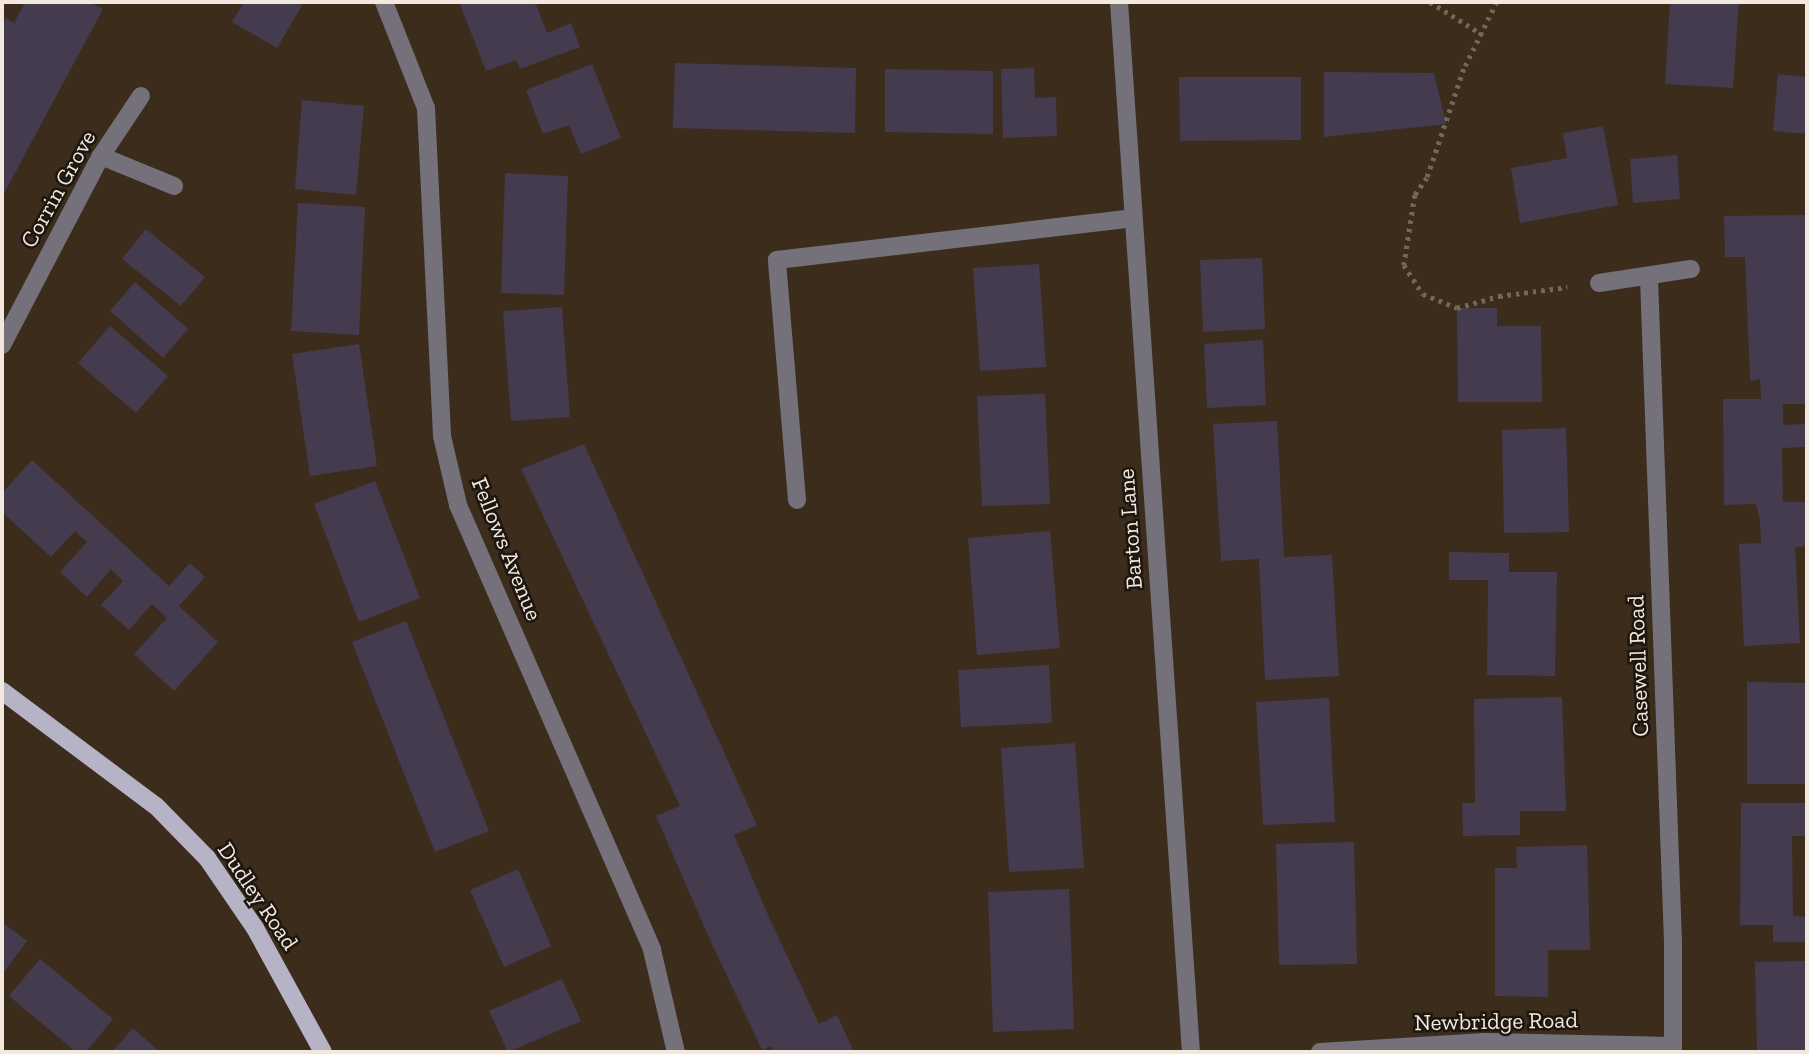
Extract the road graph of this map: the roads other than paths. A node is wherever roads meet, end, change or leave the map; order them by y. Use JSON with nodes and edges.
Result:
{"nodes":[{"id":1,"x":384,"y":2,"type":"edge"},
{"id":2,"x":1119,"y":2,"type":"edge"},
{"id":3,"x":141,"y":96,"type":"dead end"},
{"id":4,"x":102,"y":156,"type":"junction"},
{"id":5,"x":174,"y":186,"type":"dead end"},
{"id":6,"x":1133,"y":218,"type":"junction"},
{"id":7,"x":1692,"y":269,"type":"dead end"},
{"id":8,"x":1649,"y":278,"type":"junction"},
{"id":9,"x":1599,"y":283,"type":"road end"},
{"id":10,"x":2,"y":345,"type":"edge"},
{"id":11,"x":797,"y":500,"type":"dead end"},
{"id":12,"x":2,"y":680,"type":"edge"},
{"id":13,"x":2,"y":691,"type":"edge"},
{"id":14,"x":27,"y":710,"type":"junction"},
{"id":15,"x":1673,"y":1049,"type":"edge"},
{"id":16,"x":323,"y":1052,"type":"edge"},
{"id":17,"x":676,"y":1052,"type":"edge"},
{"id":18,"x":1191,"y":1052,"type":"edge"},
{"id":19,"x":1320,"y":1052,"type":"edge"}],
"edges":[{"from":1,"to":17,"type":"street","name":"Fellows Avenue"},
{"from":2,"to":6,"type":"street","name":"Barton Lane"},
{"from":3,"to":4,"type":"street","name":"Corrin Grove"},
{"from":4,"to":5,"type":"street"},
{"from":4,"to":10,"type":"street","name":"Corrin Grove"},
{"from":6,"to":11,"type":"street"},
{"from":6,"to":18,"type":"street","name":"Barton Lane"},
{"from":7,"to":8,"type":"street"},
{"from":8,"to":9,"type":"street"},
{"from":8,"to":15,"type":"street","name":"Casewell Road"},
{"from":12,"to":14,"type":"main road","name":"Dudley Road"},
{"from":13,"to":14,"type":"main road","name":"Dudley Road"},
{"from":14,"to":16,"type":"main road","name":"Dudley Road"},
{"from":15,"to":19,"type":"street","name":"Newbridge Road"}]}
